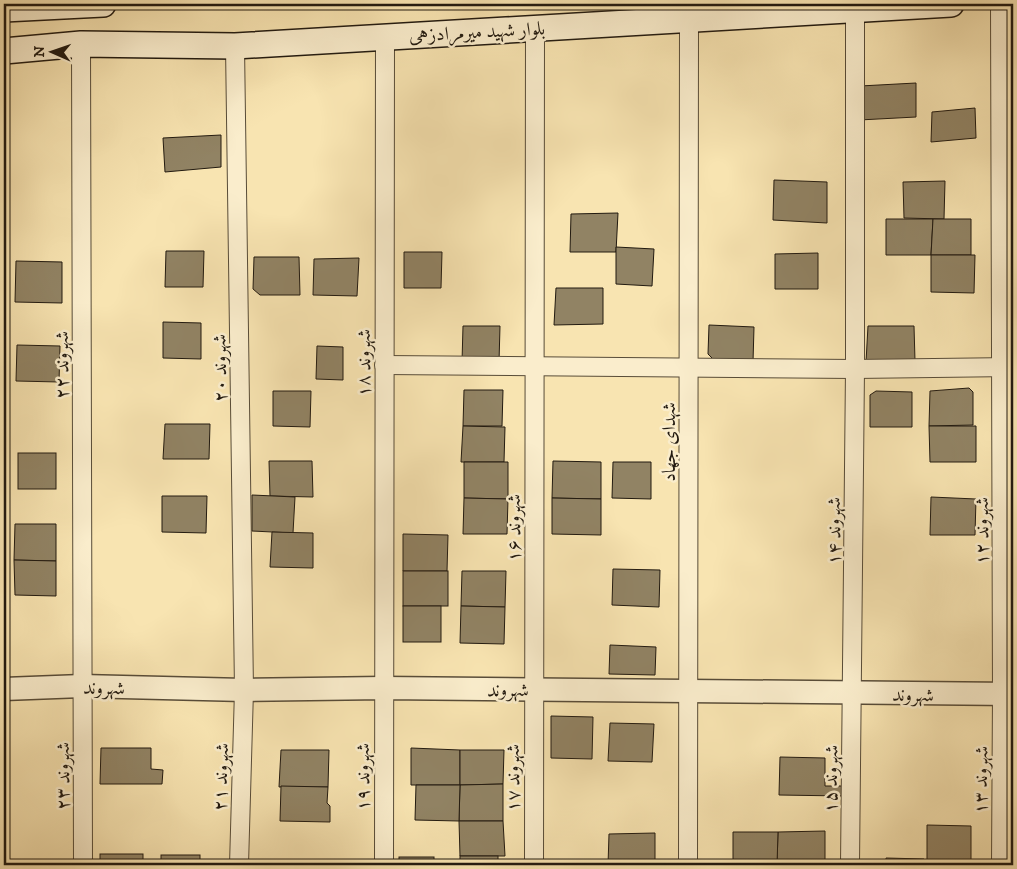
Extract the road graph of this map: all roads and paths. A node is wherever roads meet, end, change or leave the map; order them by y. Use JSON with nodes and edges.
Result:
{"nodes":[{"id":1,"x":104,"y":4,"type":"edge"},
{"id":2,"x":951,"y":4,"type":"edge"},
{"id":3,"x":1000,"y":4,"type":"edge"},
{"id":4,"x":4,"y":9,"type":"edge"},
{"id":5,"x":855,"y":9,"type":"junction"},
{"id":6,"x":689,"y":19,"type":"junction"},
{"id":7,"x":535,"y":28,"type":"junction"},
{"id":8,"x":385,"y":37,"type":"junction"},
{"id":9,"x":81,"y":44,"type":"junction"},
{"id":10,"x":235,"y":46,"type":"junction"},
{"id":11,"x":4,"y":51,"type":"edge"},
{"id":12,"x":384,"y":364,"type":"junction"},
{"id":13,"x":534,"y":366,"type":"junction"},
{"id":14,"x":689,"y":367,"type":"junction"},
{"id":15,"x":1007,"y":368,"type":"edge"},
{"id":16,"x":855,"y":369,"type":"junction"},
{"id":17,"x":82,"y":686,"type":"junction"},
{"id":18,"x":383,"y":688,"type":"junction"},
{"id":19,"x":4,"y":689,"type":"edge"},
{"id":20,"x":244,"y":690,"type":"junction"},
{"id":21,"x":533,"y":690,"type":"junction"},
{"id":22,"x":690,"y":691,"type":"junction"},
{"id":23,"x":852,"y":693,"type":"junction"},
{"id":24,"x":1008,"y":694,"type":"edge"},
{"id":25,"x":83,"y":865,"type":"edge"},
{"id":26,"x":239,"y":865,"type":"edge"},
{"id":27,"x":384,"y":865,"type":"edge"},
{"id":28,"x":534,"y":865,"type":"edge"},
{"id":29,"x":688,"y":865,"type":"edge"},
{"id":30,"x":850,"y":865,"type":"edge"},
{"id":31,"x":1001,"y":865,"type":"edge"}],
"edges":[{"from":1,"to":4,"type":"main road"},
{"from":2,"to":5,"type":"main road","name":"بلوار شهید میرمرادزهی"},
{"from":3,"to":15,"type":"street","name":"شهروند ۱۲"},
{"from":5,"to":6,"type":"main road","name":"بلوار شهید میرمرادزهی"},
{"from":5,"to":16,"type":"street","name":"شهروند ۱۴"},
{"from":6,"to":7,"type":"main road","name":"بلوار شهید میرمرادزهی"},
{"from":6,"to":14,"type":"street","name":"شهدای جهاد"},
{"from":7,"to":8,"type":"main road","name":"بلوار شهید میرمرادزهی"},
{"from":7,"to":13,"type":"street","name":"شهروند ۱۶"},
{"from":8,"to":10,"type":"main road","name":"بلوار شهید میرمرادزهی"},
{"from":8,"to":12,"type":"street","name":"شهروند ۱۸"},
{"from":9,"to":10,"type":"main road","name":"بلوار شهید میرمرادزهی"},
{"from":9,"to":11,"type":"main road","name":"بلوار شهید میرمرادزهی"},
{"from":9,"to":17,"type":"street","name":"شهروند ۲۲"},
{"from":10,"to":20,"type":"street","name":"شهروند ۲۰"},
{"from":12,"to":13,"type":"street"},
{"from":12,"to":18,"type":"street","name":"شهروند ۱۸"},
{"from":13,"to":14,"type":"street"},
{"from":13,"to":21,"type":"street","name":"شهروند ۱۶"},
{"from":14,"to":16,"type":"street"},
{"from":14,"to":22,"type":"street","name":"شهدای جهاد"},
{"from":15,"to":16,"type":"street"},
{"from":15,"to":24,"type":"street","name":"شهروند ۱۲"},
{"from":16,"to":23,"type":"street","name":"شهروند ۱۴"},
{"from":17,"to":19,"type":"street","name":"شهروند"},
{"from":17,"to":20,"type":"street","name":"شهروند"},
{"from":17,"to":25,"type":"street","name":"شهروند ۲۳"},
{"from":18,"to":20,"type":"street","name":"شهروند"},
{"from":18,"to":21,"type":"street","name":"شهروند"},
{"from":18,"to":27,"type":"street","name":"شهروند ۱۹"},
{"from":20,"to":26,"type":"street","name":"شهروند ۲۱"},
{"from":21,"to":22,"type":"street","name":"شهروند"},
{"from":21,"to":28,"type":"street","name":"شهروند ۱۷"},
{"from":22,"to":23,"type":"street","name":"شهروند"},
{"from":22,"to":29,"type":"street","name":"شهدای جهاد"},
{"from":23,"to":24,"type":"street","name":"شهروند"},
{"from":23,"to":30,"type":"street","name":"شهروند ۱۵"},
{"from":24,"to":31,"type":"street","name":"شهروند ۱۳"}]}
